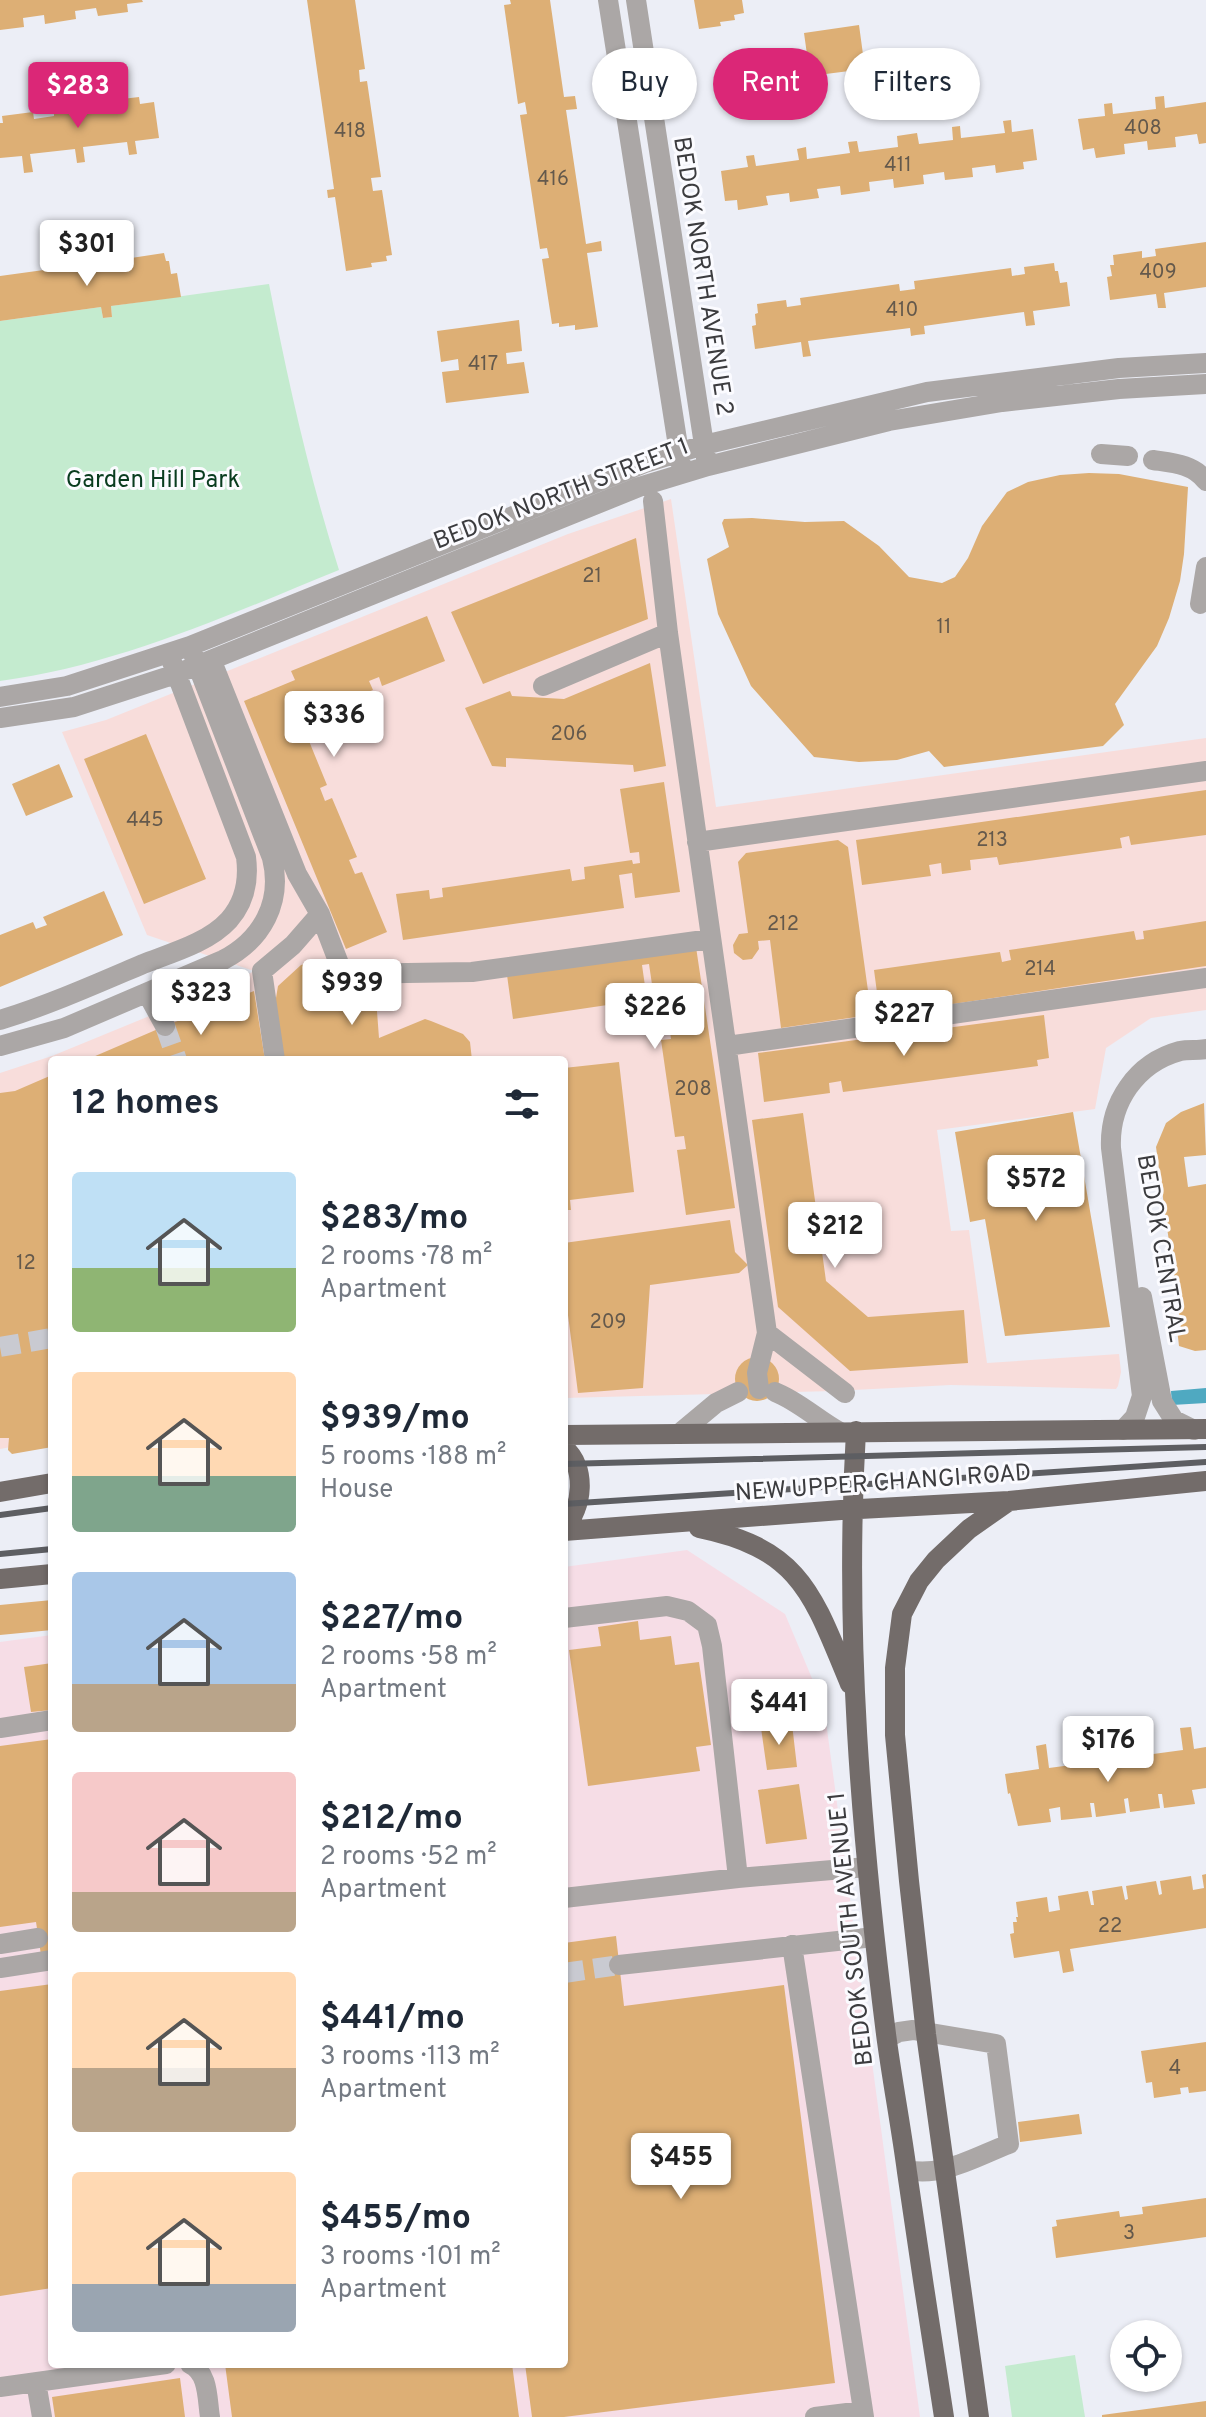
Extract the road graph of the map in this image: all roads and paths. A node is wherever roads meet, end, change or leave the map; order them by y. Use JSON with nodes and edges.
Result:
{"nodes":[{"id":1,"x":608,"y":0,"type":"edge"},
{"id":2,"x":636,"y":0,"type":"edge"},
{"id":3,"x":1206,"y":363,"type":"edge"},
{"id":4,"x":1206,"y":384,"type":"edge"},
{"id":5,"x":704,"y":445,"type":"junction"},
{"id":6,"x":679,"y":452,"type":"junction"},
{"id":7,"x":1101,"y":454,"type":"dead end"},
{"id":8,"x":1128,"y":456,"type":"dead end"},
{"id":9,"x":1153,"y":460,"type":"dead end"},
{"id":10,"x":708,"y":466,"type":"junction"},
{"id":11,"x":683,"y":473,"type":"junction"},
{"id":12,"x":1206,"y":481,"type":"edge"},
{"id":13,"x":653,"y":501,"type":"dead end"},
{"id":14,"x":1206,"y":567,"type":"edge"},
{"id":15,"x":1200,"y":604,"type":"dead end"},
{"id":16,"x":668,"y":633,"type":"junction"},
{"id":17,"x":169,"y":654,"type":"junction"},
{"id":18,"x":201,"y":660,"type":"junction"},
{"id":19,"x":176,"y":674,"type":"junction"},
{"id":20,"x":543,"y":686,"type":"dead end"},
{"id":21,"x":0,"y":697,"type":"edge"},
{"id":22,"x":0,"y":718,"type":"edge"},
{"id":23,"x":1206,"y":771,"type":"edge"},
{"id":24,"x":697,"y":842,"type":"junction"},
{"id":25,"x":320,"y":914,"type":"junction"},
{"id":26,"x":711,"y":939,"type":"junction"},
{"id":27,"x":1206,"y":978,"type":"edge"},
{"id":28,"x":147,"y":993,"type":"junction"},
{"id":29,"x":0,"y":1020,"type":"edge"},
{"id":30,"x":165,"y":1026,"type":"tunnel mouth"},
{"id":31,"x":0,"y":1046,"type":"edge"},
{"id":32,"x":727,"y":1046,"type":"junction"},
{"id":33,"x":1201,"y":1050,"type":"edge"},
{"id":34,"x":274,"y":1056,"type":"edge"},
{"id":35,"x":767,"y":1333,"type":"junction"},
{"id":36,"x":757,"y":1391,"type":"junction"},
{"id":37,"x":845,"y":1393,"type":"dead end"},
{"id":38,"x":1123,"y":1430,"type":"junction"},
{"id":39,"x":1200,"y":1430,"type":"edge"},
{"id":40,"x":848,"y":1432,"type":"junction"},
{"id":41,"x":680,"y":1433,"type":"junction"},
{"id":42,"x":568,"y":1435,"type":"edge"},
{"id":43,"x":568,"y":1451,"type":"edge"},
{"id":44,"x":1206,"y":1481,"type":"edge"},
{"id":45,"x":48,"y":1484,"type":"edge"},
{"id":46,"x":0,"y":1492,"type":"edge"},
{"id":47,"x":1009,"y":1501,"type":"junction"},
{"id":48,"x":851,"y":1510,"type":"junction"},
{"id":49,"x":671,"y":1522,"type":"junction"},
{"id":50,"x":568,"y":1525,"type":"edge"},
{"id":51,"x":568,"y":1529,"type":"edge"},
{"id":52,"x":48,"y":1574,"type":"edge"},
{"id":53,"x":0,"y":1579,"type":"edge"},
{"id":54,"x":568,"y":1618,"type":"edge"},
{"id":55,"x":855,"y":1695,"type":"junction"},
{"id":56,"x":48,"y":1721,"type":"edge"},
{"id":57,"x":0,"y":1728,"type":"edge"},
{"id":58,"x":867,"y":1867,"type":"junction"},
{"id":59,"x":738,"y":1878,"type":"junction"},
{"id":60,"x":568,"y":1898,"type":"edge"},
{"id":61,"x":874,"y":1937,"type":"junction"},
{"id":62,"x":38,"y":1938,"type":"dead end"},
{"id":63,"x":0,"y":1944,"type":"edge"},
{"id":64,"x":792,"y":1945,"type":"junction"},
{"id":65,"x":48,"y":1961,"type":"edge"},
{"id":66,"x":619,"y":1965,"type":"tunnel mouth"},
{"id":67,"x":0,"y":1968,"type":"edge"},
{"id":68,"x":926,"y":2034,"type":"junction"},
{"id":69,"x":887,"y":2038,"type":"junction"},
{"id":70,"x":946,"y":2169,"type":"junction"},
{"id":71,"x":907,"y":2170,"type":"junction"},
{"id":72,"x":137,"y":2368,"type":"edge"},
{"id":73,"x":197,"y":2368,"type":"edge"},
{"id":74,"x":36,"y":2382,"type":"junction"},
{"id":75,"x":0,"y":2387,"type":"edge"},
{"id":76,"x":863,"y":2414,"type":"edge"},
{"id":77,"x":42,"y":2417,"type":"edge"},
{"id":78,"x":210,"y":2417,"type":"edge"},
{"id":79,"x":815,"y":2417,"type":"edge"},
{"id":80,"x":944,"y":2417,"type":"edge"},
{"id":81,"x":979,"y":2417,"type":"edge"}],
"edges":[{"from":1,"to":6,"type":"street"},
{"from":2,"to":5,"type":"street","name":"BEDOK NORTH AVENUE 2"},
{"from":3,"to":5,"type":"street","name":"BEDOK NORTH STREET 1"},
{"from":4,"to":10,"type":"street","name":"BEDOK NORTH STREET 1"},
{"from":5,"to":6,"type":"street","name":"BEDOK NORTH STREET 1"},
{"from":5,"to":10,"type":"street","name":"BEDOK NORTH AVENUE 2"},
{"from":6,"to":11,"type":"street"},
{"from":6,"to":18,"type":"street","name":"BEDOK NORTH STREET 1"},
{"from":7,"to":8,"type":"street"},
{"from":9,"to":12,"type":"street"},
{"from":10,"to":11,"type":"street","name":"BEDOK NORTH STREET 1"},
{"from":11,"to":18,"type":"street","name":"BEDOK NORTH STREET 1"},
{"from":13,"to":16,"type":"street"},
{"from":14,"to":15,"type":"street"},
{"from":16,"to":20,"type":"street"},
{"from":16,"to":24,"type":"street"},
{"from":17,"to":18,"type":"street","name":"BEDOK NORTH STREET 1"},
{"from":17,"to":19,"type":"street"},
{"from":17,"to":21,"type":"street","name":"BEDOK NORTH STREET 1"},
{"from":18,"to":19,"type":"street","name":"BEDOK NORTH STREET 1"},
{"from":18,"to":25,"type":"street"},
{"from":18,"to":28,"type":"street"},
{"from":19,"to":22,"type":"street","name":"BEDOK NORTH STREET 1"},
{"from":19,"to":29,"type":"street"},
{"from":23,"to":24,"type":"street"},
{"from":24,"to":26,"type":"street"},
{"from":25,"to":26,"type":"street"},
{"from":25,"to":34,"type":"street"},
{"from":26,"to":32,"type":"street"},
{"from":27,"to":32,"type":"street"},
{"from":28,"to":30,"type":"street"},
{"from":28,"to":31,"type":"street"},
{"from":32,"to":35,"type":"street"},
{"from":33,"to":38,"type":"street","name":"BEDOK CENTRAL"},
{"from":33,"to":39,"type":"street","name":"BEDOK CENTRAL"},
{"from":35,"to":36,"type":"street"},
{"from":35,"to":37,"type":"street"},
{"from":36,"to":40,"type":"street"},
{"from":36,"to":41,"type":"street"},
{"from":38,"to":39,"type":"main road","name":"NEW UPPER CHANGI ROAD"},
{"from":38,"to":40,"type":"main road","name":"NEW UPPER CHANGI ROAD"},
{"from":40,"to":41,"type":"main road","name":"NEW UPPER CHANGI ROAD"},
{"from":40,"to":48,"type":"main road","name":"BEDOK SOUTH AVENUE 1"},
{"from":41,"to":42,"type":"main road","name":"NEW UPPER CHANGI ROAD"},
{"from":43,"to":50,"type":"main road"},
{"from":44,"to":47,"type":"main road","name":"NEW UPPER CHANGI ROAD"},
{"from":45,"to":46,"type":"main road"},
{"from":47,"to":48,"type":"main road","name":"NEW UPPER CHANGI ROAD"},
{"from":47,"to":68,"type":"main road"},
{"from":48,"to":49,"type":"main road","name":"NEW UPPER CHANGI ROAD"},
{"from":48,"to":55,"type":"main road","name":"BEDOK SOUTH AVENUE 1"},
{"from":49,"to":51,"type":"main road","name":"NEW UPPER CHANGI ROAD"},
{"from":49,"to":55,"type":"main road"},
{"from":52,"to":53,"type":"main road"},
{"from":54,"to":59,"type":"street"},
{"from":55,"to":58,"type":"main road","name":"BEDOK SOUTH AVENUE 1"},
{"from":56,"to":57,"type":"street"},
{"from":58,"to":59,"type":"street"},
{"from":58,"to":61,"type":"main road","name":"BEDOK SOUTH AVENUE 1"},
{"from":59,"to":60,"type":"street"},
{"from":61,"to":64,"type":"street"},
{"from":61,"to":69,"type":"main road","name":"BEDOK SOUTH AVENUE 1"},
{"from":62,"to":63,"type":"street"},
{"from":64,"to":66,"type":"street"},
{"from":64,"to":76,"type":"street"},
{"from":65,"to":67,"type":"street"},
{"from":68,"to":69,"type":"street"},
{"from":68,"to":70,"type":"main road"},
{"from":68,"to":70,"type":"street"},
{"from":69,"to":71,"type":"main road","name":"BEDOK SOUTH AVENUE 1"},
{"from":70,"to":71,"type":"street"},
{"from":70,"to":81,"type":"main road"},
{"from":71,"to":80,"type":"main road","name":"BEDOK SOUTH AVENUE 1"},
{"from":72,"to":74,"type":"street"},
{"from":73,"to":78,"type":"street"},
{"from":74,"to":75,"type":"street"},
{"from":74,"to":77,"type":"street"},
{"from":76,"to":79,"type":"street"}]}
